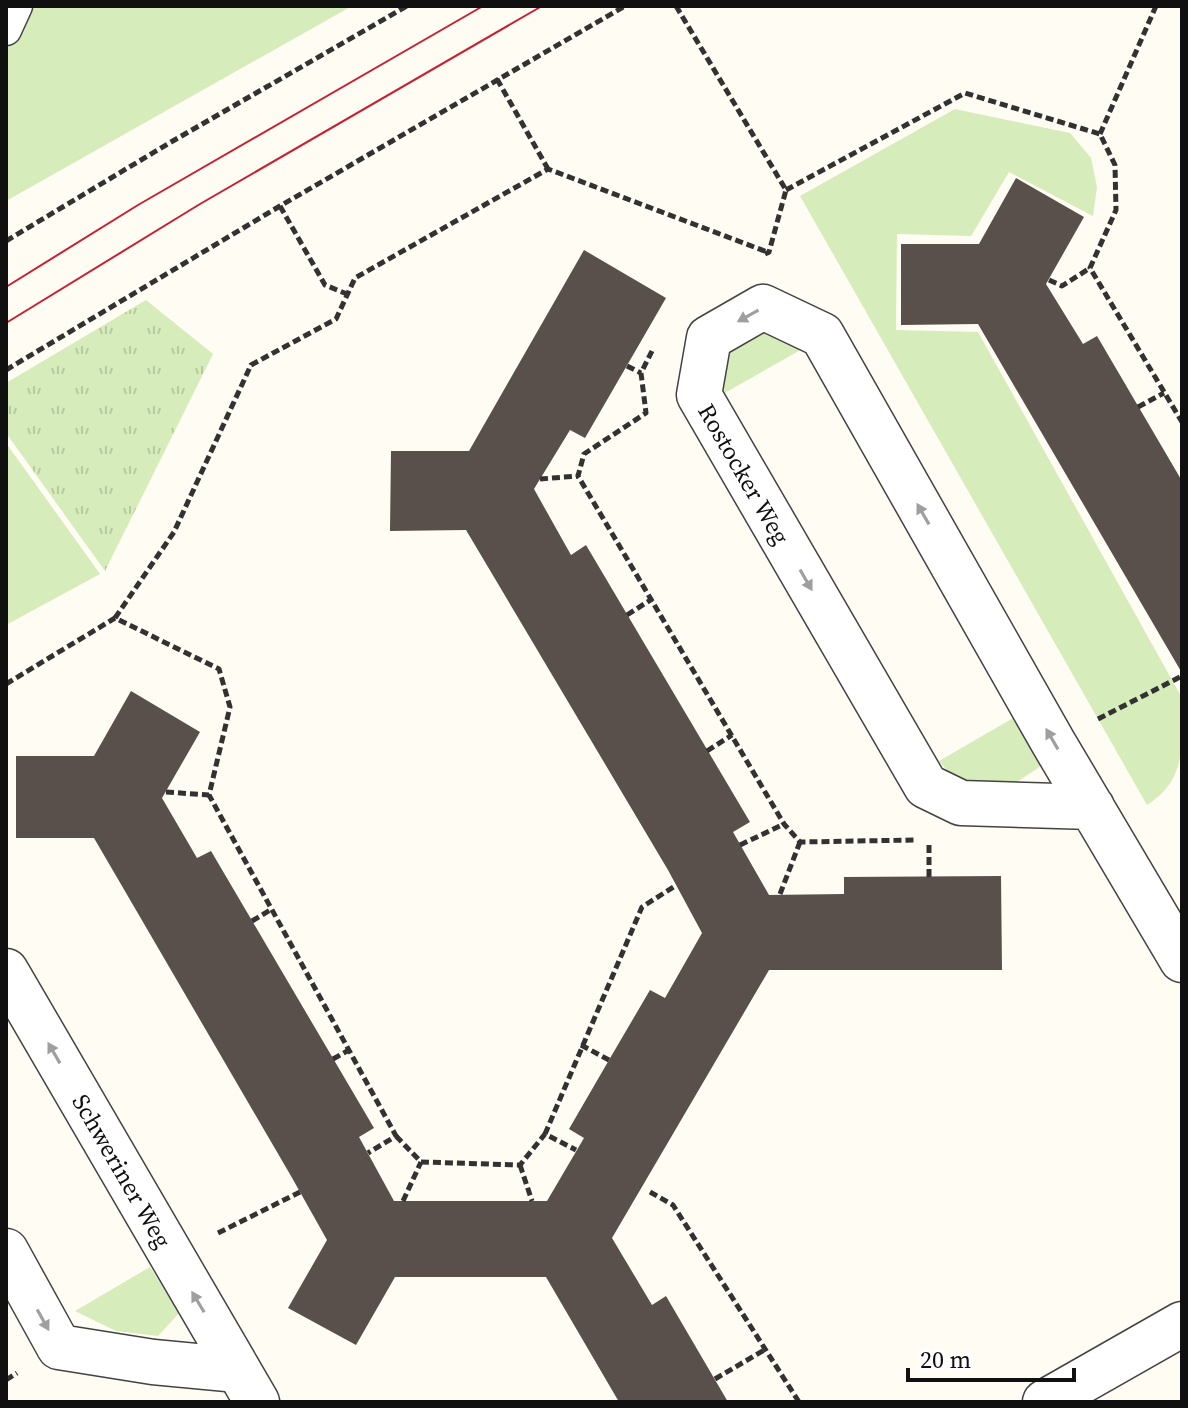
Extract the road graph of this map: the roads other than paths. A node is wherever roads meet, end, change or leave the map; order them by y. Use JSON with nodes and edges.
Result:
{"nodes":[{"id":1,"x":17,"y":6,"type":"edge"},
{"id":2,"x":6,"y":30,"type":"edge"},
{"id":3,"x":1092,"y":807,"type":"junction"},
{"id":4,"x":1182,"y":960,"type":"edge"},
{"id":5,"x":6,"y":971,"type":"edge"},
{"id":6,"x":6,"y":1251,"type":"edge"},
{"id":7,"x":1182,"y":1324,"type":"edge"},
{"id":8,"x":248,"y":1386,"type":"edge"},
{"id":9,"x":1045,"y":1402,"type":"edge"}],
"edges":[{"from":1,"to":2,"type":"lane"},
{"from":3,"to":3,"type":"street","name":"Rostocker Weg","one_way":true},
{"from":3,"to":4,"type":"street","name":"Rostocker Weg"},
{"from":8,"to":5,"type":"street","name":"Schweriner Weg","one_way":true},
{"from":6,"to":8,"type":"street","name":"Schweriner Weg","one_way":true},
{"from":7,"to":9,"type":"street"}]}
